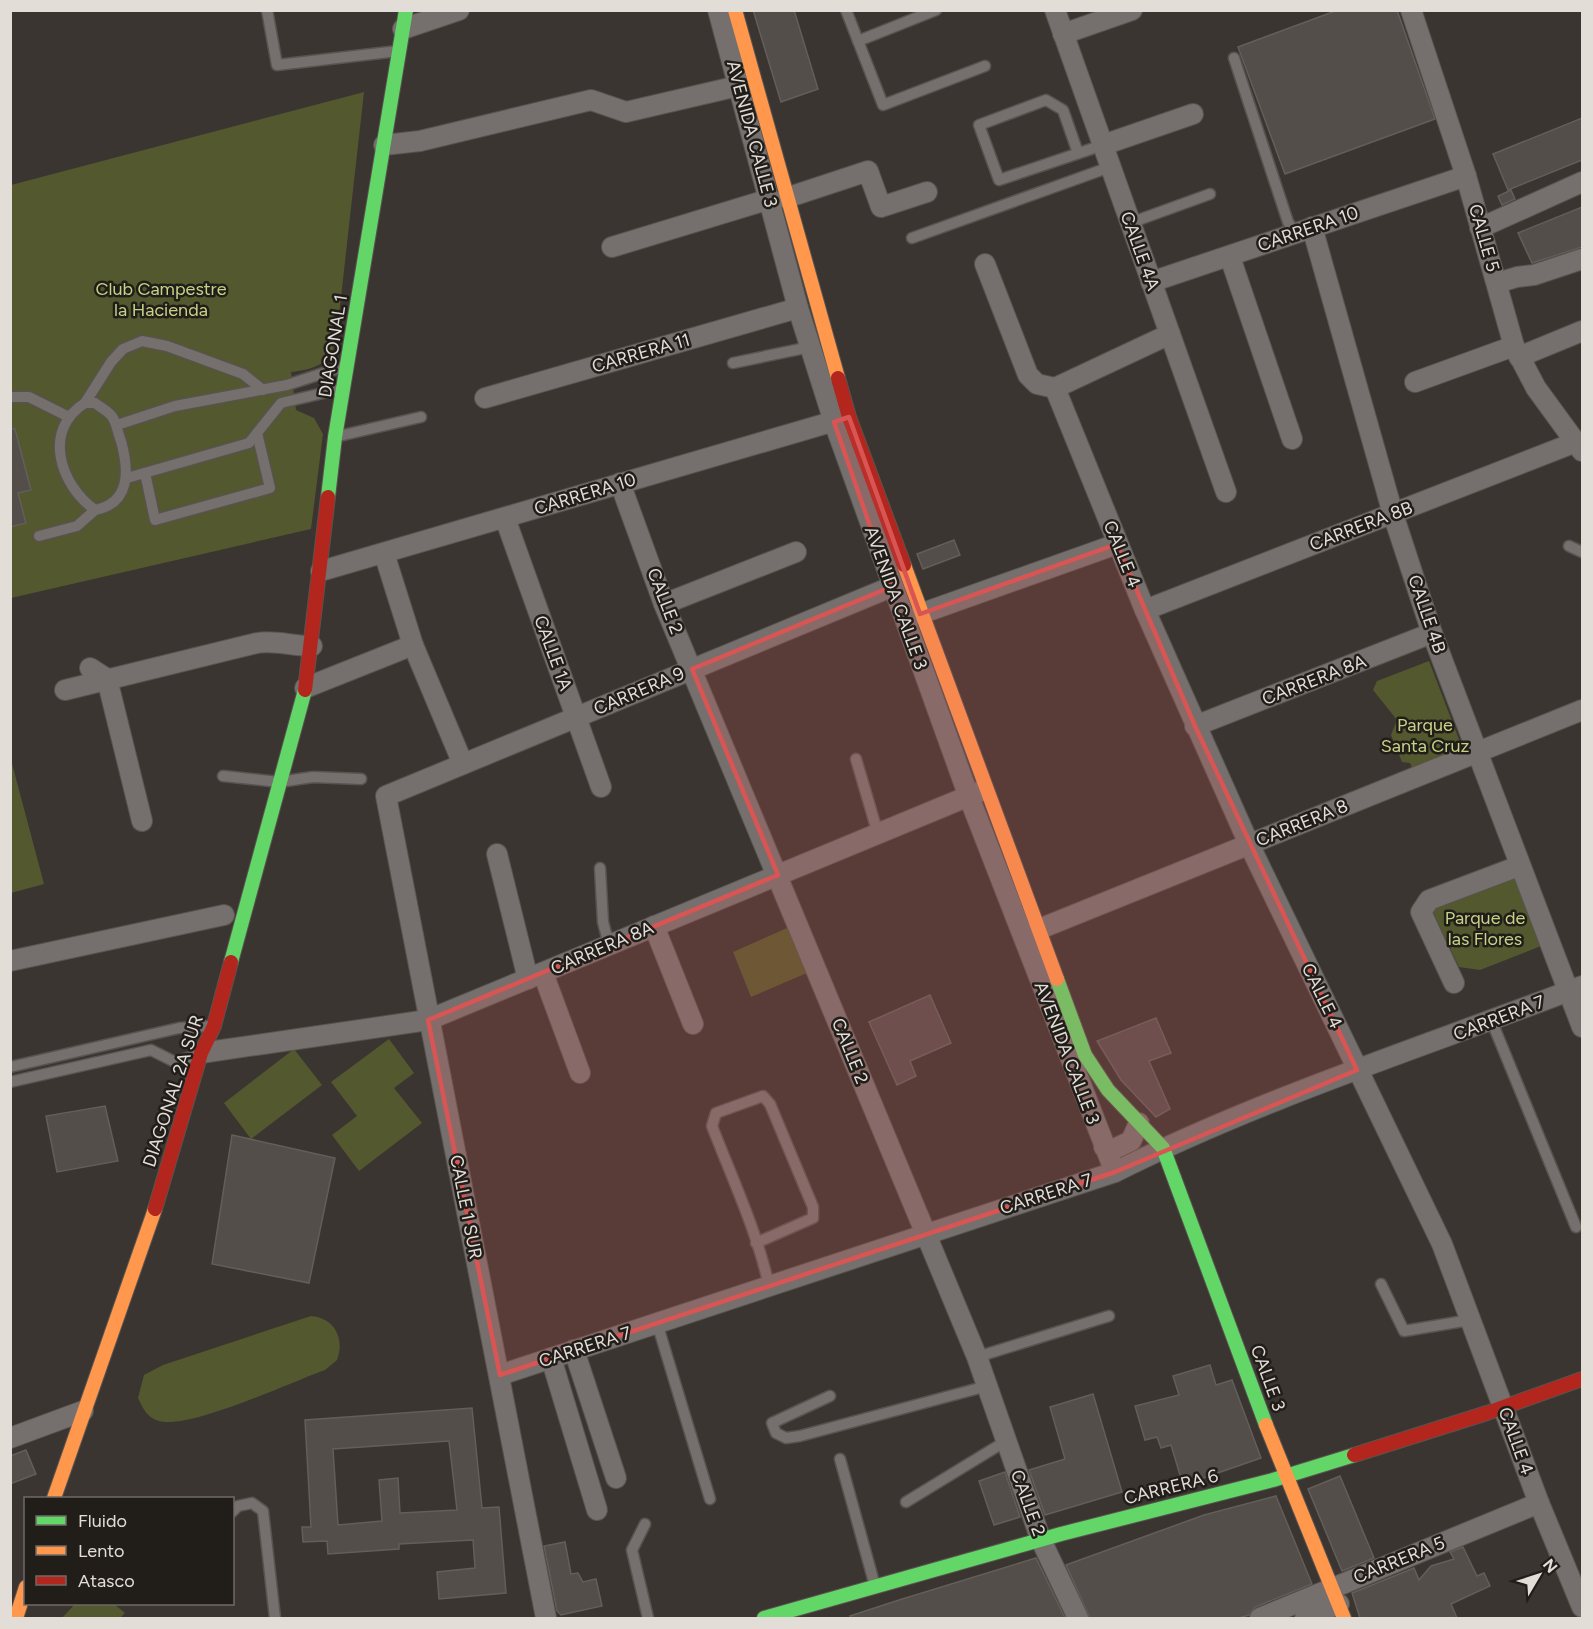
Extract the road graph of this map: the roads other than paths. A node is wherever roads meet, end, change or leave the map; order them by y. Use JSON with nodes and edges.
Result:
{"nodes":[{"id":1,"x":267,"y":10,"type":"edge"},
{"id":2,"x":459,"y":10,"type":"edge"},
{"id":3,"x":717,"y":10,"type":"edge"},
{"id":4,"x":735,"y":10,"type":"edge"},
{"id":5,"x":846,"y":10,"type":"edge"},
{"id":6,"x":936,"y":10,"type":"edge"},
{"id":7,"x":1055,"y":10,"type":"edge"},
{"id":8,"x":1132,"y":10,"type":"edge"},
{"id":9,"x":1411,"y":10,"type":"edge"},
{"id":10,"x":405,"y":20,"type":"edge"},
{"id":11,"x":1063,"y":34,"type":"junction"},
{"id":12,"x":858,"y":41,"type":"junction"},
{"id":13,"x":400,"y":51,"type":"junction"},
{"id":14,"x":1234,"y":58,"type":"dead end"},
{"id":15,"x":985,"y":66,"type":"dead end"},
{"id":16,"x":738,"y":86,"type":"junction"},
{"id":17,"x":1193,"y":114,"type":"dead end"},
{"id":18,"x":384,"y":145,"type":"junction"},
{"id":19,"x":1102,"y":145,"type":"junction"},
{"id":20,"x":1078,"y":153,"type":"junction"},
{"id":21,"x":1110,"y":167,"type":"junction"},
{"id":22,"x":1466,"y":176,"type":"junction"},
{"id":23,"x":1582,"y":182,"type":"edge"},
{"id":24,"x":927,"y":192,"type":"dead end"},
{"id":25,"x":1210,"y":194,"type":"dead end"},
{"id":26,"x":778,"y":199,"type":"junction"},
{"id":27,"x":1130,"y":223,"type":"junction"},
{"id":28,"x":1480,"y":228,"type":"junction"},
{"id":29,"x":1304,"y":229,"type":"junction"},
{"id":30,"x":912,"y":238,"type":"dead end"},
{"id":31,"x":612,"y":247,"type":"dead end"},
{"id":32,"x":1230,"y":257,"type":"junction"},
{"id":33,"x":1582,"y":259,"type":"edge"},
{"id":34,"x":985,"y":264,"type":"dead end"},
{"id":35,"x":1151,"y":282,"type":"junction"},
{"id":36,"x":1497,"y":283,"type":"junction"},
{"id":37,"x":798,"y":308,"type":"junction"},
{"id":38,"x":1582,"y":331,"type":"edge"},
{"id":39,"x":1170,"y":334,"type":"junction"},
{"id":40,"x":810,"y":347,"type":"junction"},
{"id":41,"x":1517,"y":352,"type":"junction"},
{"id":42,"x":733,"y":363,"type":"dead end"},
{"id":43,"x":348,"y":365,"type":"junction"},
{"id":44,"x":1415,"y":382,"type":"dead end"},
{"id":45,"x":279,"y":386,"type":"junction"},
{"id":46,"x":345,"y":387,"type":"junction"},
{"id":47,"x":1055,"y":388,"type":"junction"},
{"id":48,"x":263,"y":390,"type":"junction"},
{"id":49,"x":10,"y":397,"type":"edge"},
{"id":50,"x":485,"y":398,"type":"dead end"},
{"id":51,"x":85,"y":403,"type":"junction"},
{"id":52,"x":281,"y":403,"type":"junction"},
{"id":53,"x":69,"y":417,"type":"junction"},
{"id":54,"x":421,"y":417,"type":"dead end"},
{"id":55,"x":842,"y":419,"type":"junction"},
{"id":56,"x":117,"y":425,"type":"junction"},
{"id":57,"x":257,"y":433,"type":"junction"},
{"id":58,"x":335,"y":437,"type":"junction"},
{"id":59,"x":1292,"y":439,"type":"dead end"},
{"id":60,"x":1579,"y":446,"type":"edge"},
{"id":61,"x":145,"y":473,"type":"junction"},
{"id":62,"x":127,"y":478,"type":"junction"},
{"id":63,"x":620,"y":483,"type":"junction"},
{"id":64,"x":1226,"y":492,"type":"dead end"},
{"id":65,"x":95,"y":510,"type":"junction"},
{"id":66,"x":1393,"y":514,"type":"junction"},
{"id":67,"x":505,"y":518,"type":"junction"},
{"id":68,"x":39,"y":537,"type":"dead end"},
{"id":69,"x":1117,"y":544,"type":"junction"},
{"id":70,"x":1569,"y":546,"type":"dead end"},
{"id":71,"x":796,"y":552,"type":"dead end"},
{"id":72,"x":1582,"y":552,"type":"edge"},
{"id":73,"x":384,"y":554,"type":"junction"},
{"id":74,"x":321,"y":571,"type":"junction"},
{"id":75,"x":891,"y":586,"type":"junction"},
{"id":76,"x":664,"y":604,"type":"junction"},
{"id":77,"x":1145,"y":610,"type":"junction"},
{"id":78,"x":920,"y":614,"type":"junction"},
{"id":79,"x":1432,"y":633,"type":"junction"},
{"id":80,"x":413,"y":645,"type":"junction"},
{"id":81,"x":312,"y":646,"type":"junction"},
{"id":82,"x":90,"y":668,"type":"dead end"},
{"id":83,"x":692,"y":669,"type":"junction"},
{"id":84,"x":107,"y":679,"type":"junction"},
{"id":85,"x":305,"y":688,"type":"junction"},
{"id":86,"x":65,"y":690,"type":"dead end"},
{"id":87,"x":1582,"y":710,"type":"edge"},
{"id":88,"x":576,"y":717,"type":"junction"},
{"id":89,"x":1195,"y":726,"type":"junction"},
{"id":90,"x":1477,"y":753,"type":"junction"},
{"id":91,"x":856,"y":759,"type":"dead end"},
{"id":92,"x":463,"y":764,"type":"junction"},
{"id":93,"x":223,"y":776,"type":"dead end"},
{"id":94,"x":361,"y":780,"type":"dead end"},
{"id":95,"x":279,"y":782,"type":"junction"},
{"id":96,"x":601,"y":787,"type":"dead end"},
{"id":97,"x":987,"y":789,"type":"junction"},
{"id":98,"x":386,"y":796,"type":"joint"},
{"id":99,"x":969,"y":797,"type":"junction"},
{"id":100,"x":142,"y":821,"type":"dead end"},
{"id":101,"x":878,"y":834,"type":"junction"},
{"id":102,"x":1249,"y":844,"type":"junction"},
{"id":103,"x":497,"y":854,"type":"dead end"},
{"id":104,"x":1519,"y":866,"type":"junction"},
{"id":105,"x":600,"y":868,"type":"dead end"},
{"id":106,"x":778,"y":875,"type":"junction"},
{"id":107,"x":233,"y":917,"type":"junction"},
{"id":108,"x":654,"y":926,"type":"junction"},
{"id":109,"x":1030,"y":933,"type":"junction"},
{"id":110,"x":609,"y":945,"type":"junction"},
{"id":111,"x":10,"y":961,"type":"edge"},
{"id":112,"x":536,"y":976,"type":"junction"},
{"id":113,"x":1454,"y":982,"type":"dead end"},
{"id":114,"x":1575,"y":989,"type":"edge"},
{"id":115,"x":428,"y":1020,"type":"junction"},
{"id":116,"x":1492,"y":1022,"type":"junction"},
{"id":117,"x":693,"y":1024,"type":"dead end"},
{"id":118,"x":214,"y":1026,"type":"junction"},
{"id":119,"x":1582,"y":1027,"type":"edge"},
{"id":120,"x":201,"y":1053,"type":"junction"},
{"id":121,"x":10,"y":1067,"type":"edge"},
{"id":122,"x":1357,"y":1070,"type":"junction"},
{"id":123,"x":580,"y":1073,"type":"dead end"},
{"id":124,"x":10,"y":1082,"type":"edge"},
{"id":125,"x":1139,"y":1123,"type":"junction"},
{"id":126,"x":1104,"y":1147,"type":"junction"},
{"id":127,"x":1163,"y":1148,"type":"junction"},
{"id":128,"x":1114,"y":1172,"type":"junction"},
{"id":129,"x":1576,"y":1227,"type":"dead end"},
{"id":130,"x":925,"y":1235,"type":"junction"},
{"id":131,"x":756,"y":1243,"type":"junction"},
{"id":132,"x":1381,"y":1284,"type":"dead end"},
{"id":133,"x":770,"y":1286,"type":"junction"},
{"id":134,"x":1109,"y":1316,"type":"dead end"},
{"id":135,"x":1470,"y":1320,"type":"junction"},
{"id":136,"x":657,"y":1323,"type":"junction"},
{"id":137,"x":574,"y":1350,"type":"junction"},
{"id":138,"x":977,"y":1356,"type":"junction"},
{"id":139,"x":551,"y":1358,"type":"junction"},
{"id":140,"x":500,"y":1375,"type":"junction"},
{"id":141,"x":1582,"y":1379,"type":"edge"},
{"id":142,"x":987,"y":1386,"type":"junction"},
{"id":143,"x":830,"y":1396,"type":"dead end"},
{"id":144,"x":1503,"y":1407,"type":"junction"},
{"id":145,"x":83,"y":1411,"type":"junction"},
{"id":146,"x":10,"y":1438,"type":"edge"},
{"id":147,"x":1006,"y":1441,"type":"junction"},
{"id":148,"x":840,"y":1459,"type":"dead end"},
{"id":149,"x":1285,"y":1476,"type":"junction"},
{"id":150,"x":616,"y":1478,"type":"dead end"},
{"id":151,"x":54,"y":1497,"type":"edge"},
{"id":152,"x":710,"y":1499,"type":"dead end"},
{"id":153,"x":906,"y":1502,"type":"dead end"},
{"id":154,"x":1539,"y":1503,"type":"junction"},
{"id":155,"x":234,"y":1510,"type":"edge"},
{"id":156,"x":597,"y":1510,"type":"dead end"},
{"id":157,"x":645,"y":1524,"type":"dead end"},
{"id":158,"x":1041,"y":1540,"type":"junction"},
{"id":159,"x":876,"y":1587,"type":"junction"},
{"id":160,"x":24,"y":1593,"type":"edge"},
{"id":161,"x":1338,"y":1604,"type":"edge"},
{"id":162,"x":1582,"y":1607,"type":"edge"},
{"id":163,"x":795,"y":1614,"type":"edge"},
{"id":164,"x":16,"y":1616,"type":"edge"},
{"id":165,"x":275,"y":1618,"type":"edge"},
{"id":166,"x":546,"y":1618,"type":"edge"},
{"id":167,"x":648,"y":1618,"type":"edge"},
{"id":168,"x":764,"y":1618,"type":"edge"},
{"id":169,"x":1078,"y":1618,"type":"edge"},
{"id":170,"x":1260,"y":1618,"type":"edge"},
{"id":171,"x":1305,"y":1618,"type":"edge"}],
"edges":[{"from":1,"to":13,"type":"lane"},
{"from":2,"to":10,"type":"street"},
{"from":3,"to":16,"type":"street","name":"AVENIDA CALLE 3"},
{"from":4,"to":26,"type":"main road","name":"AVENIDA CALLE 3"},
{"from":5,"to":12,"type":"lane"},
{"from":6,"to":12,"type":"lane"},
{"from":7,"to":11,"type":"street","name":"CALLE 4A"},
{"from":8,"to":11,"type":"street"},
{"from":9,"to":22,"type":"street","name":"CALLE 5"},
{"from":10,"to":13,"type":"main road","name":"DIAGONAL 1"},
{"from":11,"to":19,"type":"street","name":"CALLE 4A"},
{"from":12,"to":15,"type":"lane"},
{"from":13,"to":18,"type":"main road","name":"DIAGONAL 1"},
{"from":14,"to":29,"type":"lane"},
{"from":16,"to":18,"type":"street"},
{"from":16,"to":26,"type":"street","name":"AVENIDA CALLE 3"},
{"from":17,"to":19,"type":"street"},
{"from":18,"to":43,"type":"main road","name":"DIAGONAL 1"},
{"from":19,"to":20,"type":"lane"},
{"from":19,"to":21,"type":"street","name":"CALLE 4A"},
{"from":20,"to":20,"type":"lane"},
{"from":21,"to":27,"type":"street","name":"CALLE 4A"},
{"from":21,"to":30,"type":"lane"},
{"from":22,"to":28,"type":"street","name":"CALLE 5"},
{"from":22,"to":29,"type":"street","name":"CARRERA 10"},
{"from":23,"to":28,"type":"street"},
{"from":24,"to":26,"type":"street"},
{"from":25,"to":27,"type":"lane"},
{"from":26,"to":31,"type":"street"},
{"from":26,"to":37,"type":"street","name":"AVENIDA CALLE 3"},
{"from":26,"to":55,"type":"main road","name":"AVENIDA CALLE 3"},
{"from":27,"to":35,"type":"street","name":"CALLE 4A"},
{"from":28,"to":36,"type":"street","name":"CALLE 5"},
{"from":29,"to":32,"type":"street","name":"CARRERA 10"},
{"from":29,"to":66,"type":"street","name":"CALLE 4B"},
{"from":32,"to":35,"type":"street","name":"CARRERA 10"},
{"from":32,"to":59,"type":"street"},
{"from":33,"to":36,"type":"street"},
{"from":34,"to":47,"type":"street"},
{"from":35,"to":39,"type":"street","name":"CALLE 4A"},
{"from":36,"to":41,"type":"street","name":"CALLE 5"},
{"from":37,"to":40,"type":"street","name":"AVENIDA CALLE 3"},
{"from":37,"to":50,"type":"street","name":"CARRERA 11"},
{"from":38,"to":41,"type":"street"},
{"from":39,"to":47,"type":"street"},
{"from":39,"to":64,"type":"street","name":"CALLE 4A"},
{"from":40,"to":42,"type":"lane"},
{"from":40,"to":55,"type":"street","name":"AVENIDA CALLE 3"},
{"from":41,"to":44,"type":"street"},
{"from":41,"to":60,"type":"street","name":"CALLE 5"},
{"from":43,"to":45,"type":"lane"},
{"from":43,"to":46,"type":"main road","name":"DIAGONAL 1"},
{"from":45,"to":48,"type":"lane"},
{"from":45,"to":52,"type":"lane"},
{"from":46,"to":52,"type":"lane"},
{"from":46,"to":58,"type":"main road","name":"DIAGONAL 1"},
{"from":47,"to":69,"type":"street","name":"CALLE 4"},
{"from":48,"to":51,"type":"lane"},
{"from":48,"to":56,"type":"lane"},
{"from":49,"to":53,"type":"lane"},
{"from":51,"to":53,"type":"lane"},
{"from":51,"to":56,"type":"lane"},
{"from":52,"to":57,"type":"lane"},
{"from":53,"to":65,"type":"lane"},
{"from":54,"to":58,"type":"lane"},
{"from":55,"to":63,"type":"street","name":"CARRERA 10"},
{"from":55,"to":75,"type":"street","name":"AVENIDA CALLE 3"},
{"from":55,"to":78,"type":"main road","name":"AVENIDA CALLE 3"},
{"from":56,"to":62,"type":"lane"},
{"from":57,"to":61,"type":"lane"},
{"from":57,"to":61,"type":"lane"},
{"from":58,"to":74,"type":"main road","name":"DIAGONAL 1"},
{"from":60,"to":66,"type":"street","name":"CARRERA 8B"},
{"from":61,"to":62,"type":"lane"},
{"from":62,"to":65,"type":"lane"},
{"from":63,"to":67,"type":"street","name":"CARRERA 10"},
{"from":63,"to":76,"type":"street","name":"CALLE 2"},
{"from":65,"to":68,"type":"lane"},
{"from":66,"to":77,"type":"street","name":"CARRERA 8B"},
{"from":66,"to":79,"type":"street","name":"CALLE 4B"},
{"from":67,"to":73,"type":"street","name":"CARRERA 10"},
{"from":67,"to":88,"type":"street","name":"CALLE 1A"},
{"from":69,"to":77,"type":"street","name":"CALLE 4"},
{"from":69,"to":78,"type":"street"},
{"from":70,"to":72,"type":"lane"},
{"from":71,"to":76,"type":"street"},
{"from":73,"to":74,"type":"street","name":"CARRERA 10"},
{"from":73,"to":80,"type":"street"},
{"from":74,"to":81,"type":"main road","name":"DIAGONAL 1"},
{"from":75,"to":83,"type":"street","name":"CARRERA 9"},
{"from":75,"to":99,"type":"street","name":"AVENIDA CALLE 3"},
{"from":76,"to":83,"type":"street","name":"CALLE 2"},
{"from":77,"to":89,"type":"street","name":"CALLE 4"},
{"from":78,"to":97,"type":"main road","name":"AVENIDA CALLE 3"},
{"from":79,"to":89,"type":"street","name":"CARRERA 8A"},
{"from":79,"to":90,"type":"street","name":"CALLE 4B"},
{"from":80,"to":85,"type":"street"},
{"from":80,"to":92,"type":"street"},
{"from":81,"to":84,"type":"street"},
{"from":81,"to":85,"type":"main road","name":"DIAGONAL 1"},
{"from":82,"to":84,"type":"street"},
{"from":83,"to":88,"type":"street","name":"CARRERA 9"},
{"from":83,"to":106,"type":"street","name":"CALLE 2"},
{"from":84,"to":86,"type":"street"},
{"from":84,"to":100,"type":"street"},
{"from":85,"to":95,"type":"main road","name":"DIAGONAL 2A SUR"},
{"from":87,"to":90,"type":"street","name":"CARRERA 8"},
{"from":88,"to":92,"type":"street","name":"CARRERA 9"},
{"from":88,"to":96,"type":"street","name":"CALLE 1A"},
{"from":89,"to":102,"type":"street","name":"CALLE 4"},
{"from":90,"to":102,"type":"street","name":"CARRERA 8"},
{"from":90,"to":104,"type":"street","name":"CALLE 4B"},
{"from":91,"to":101,"type":"lane"},
{"from":92,"to":98,"type":"street","name":"CARRERA 9"},
{"from":93,"to":95,"type":"lane"},
{"from":94,"to":95,"type":"lane"},
{"from":95,"to":107,"type":"main road","name":"DIAGONAL 2A SUR"},
{"from":97,"to":99,"type":"street","name":"CARRERA 8A"},
{"from":97,"to":109,"type":"main road","name":"AVENIDA CALLE 3"},
{"from":98,"to":115,"type":"street","name":"CALLE 1 SUR"},
{"from":99,"to":101,"type":"street","name":"CARRERA 8A"},
{"from":99,"to":109,"type":"street","name":"AVENIDA CALLE 3"},
{"from":101,"to":106,"type":"street","name":"CARRERA 8A"},
{"from":102,"to":109,"type":"street","name":"CARRERA 8"},
{"from":102,"to":122,"type":"street","name":"CALLE 4"},
{"from":103,"to":112,"type":"street"},
{"from":104,"to":113,"type":"street"},
{"from":104,"to":114,"type":"street","name":"CALLE 4B"},
{"from":105,"to":110,"type":"lane"},
{"from":106,"to":108,"type":"street","name":"CARRERA 8A"},
{"from":106,"to":130,"type":"street","name":"CALLE 2"},
{"from":107,"to":111,"type":"street"},
{"from":107,"to":118,"type":"main road","name":"DIAGONAL 2A SUR"},
{"from":108,"to":110,"type":"street","name":"CARRERA 8A"},
{"from":108,"to":117,"type":"street"},
{"from":109,"to":125,"type":"main road","name":"AVENIDA CALLE 3"},
{"from":109,"to":126,"type":"street","name":"AVENIDA CALLE 3"},
{"from":110,"to":112,"type":"street","name":"CARRERA 8A"},
{"from":112,"to":115,"type":"street","name":"CARRERA 8A"},
{"from":112,"to":123,"type":"street"},
{"from":114,"to":116,"type":"street","name":"CARRERA 7"},
{"from":114,"to":119,"type":"street"},
{"from":115,"to":120,"type":"street","name":"CARRERA 8A"},
{"from":115,"to":140,"type":"street","name":"CALLE 1 SUR"},
{"from":116,"to":122,"type":"street","name":"CARRERA 7"},
{"from":116,"to":129,"type":"lane"},
{"from":118,"to":120,"type":"main road","name":"DIAGONAL 2A SUR"},
{"from":118,"to":121,"type":"lane"},
{"from":120,"to":124,"type":"lane"},
{"from":120,"to":145,"type":"main road","name":"DIAGONAL 2A SUR"},
{"from":122,"to":127,"type":"street","name":"CARRERA 7"},
{"from":122,"to":135,"type":"street","name":"CALLE 4"},
{"from":125,"to":126,"type":"street"},
{"from":125,"to":127,"type":"main road","name":"AVENIDA CALLE 3"},
{"from":126,"to":128,"type":"street","name":"AVENIDA CALLE 3"},
{"from":127,"to":128,"type":"street","name":"CARRERA 7"},
{"from":127,"to":149,"type":"main road","name":"CALLE 3"},
{"from":128,"to":130,"type":"street","name":"CARRERA 7"},
{"from":130,"to":133,"type":"street","name":"CARRERA 7"},
{"from":130,"to":138,"type":"street","name":"CALLE 2"},
{"from":131,"to":131,"type":"lane"},
{"from":131,"to":133,"type":"lane"},
{"from":132,"to":135,"type":"lane"},
{"from":133,"to":136,"type":"street","name":"CARRERA 7"},
{"from":134,"to":138,"type":"lane"},
{"from":135,"to":144,"type":"street","name":"CALLE 4"},
{"from":136,"to":137,"type":"street","name":"CARRERA 7"},
{"from":136,"to":152,"type":"lane"},
{"from":137,"to":139,"type":"street","name":"CARRERA 7"},
{"from":137,"to":150,"type":"street"},
{"from":138,"to":142,"type":"street","name":"CALLE 2"},
{"from":139,"to":140,"type":"street","name":"CARRERA 7"},
{"from":139,"to":156,"type":"street"},
{"from":140,"to":166,"type":"street","name":"CALLE 1 SUR"},
{"from":141,"to":144,"type":"main road","name":"CARRERA 6"},
{"from":142,"to":143,"type":"lane"},
{"from":142,"to":147,"type":"street","name":"CALLE 2"},
{"from":144,"to":149,"type":"main road","name":"CARRERA 6"},
{"from":144,"to":154,"type":"street","name":"CALLE 4"},
{"from":145,"to":146,"type":"street"},
{"from":145,"to":151,"type":"main road","name":"DIAGONAL 2A SUR"},
{"from":147,"to":153,"type":"lane"},
{"from":147,"to":158,"type":"street","name":"CALLE 2"},
{"from":148,"to":159,"type":"lane"},
{"from":149,"to":158,"type":"main road","name":"CARRERA 6"},
{"from":149,"to":161,"type":"main road","name":"CALLE 3"},
{"from":154,"to":161,"type":"street","name":"CARRERA 5"},
{"from":154,"to":162,"type":"street","name":"CALLE 4"},
{"from":155,"to":165,"type":"lane"},
{"from":157,"to":167,"type":"lane"},
{"from":158,"to":159,"type":"main road","name":"CARRERA 6"},
{"from":158,"to":169,"type":"street","name":"CALLE 2"},
{"from":159,"to":163,"type":"main road","name":"CARRERA 6"},
{"from":160,"to":164,"type":"main road"},
{"from":161,"to":170,"type":"street","name":"CARRERA 5"},
{"from":161,"to":171,"type":"street","name":"CARRERA 5"},
{"from":163,"to":168,"type":"main road","name":"CARRERA 6"}]}
